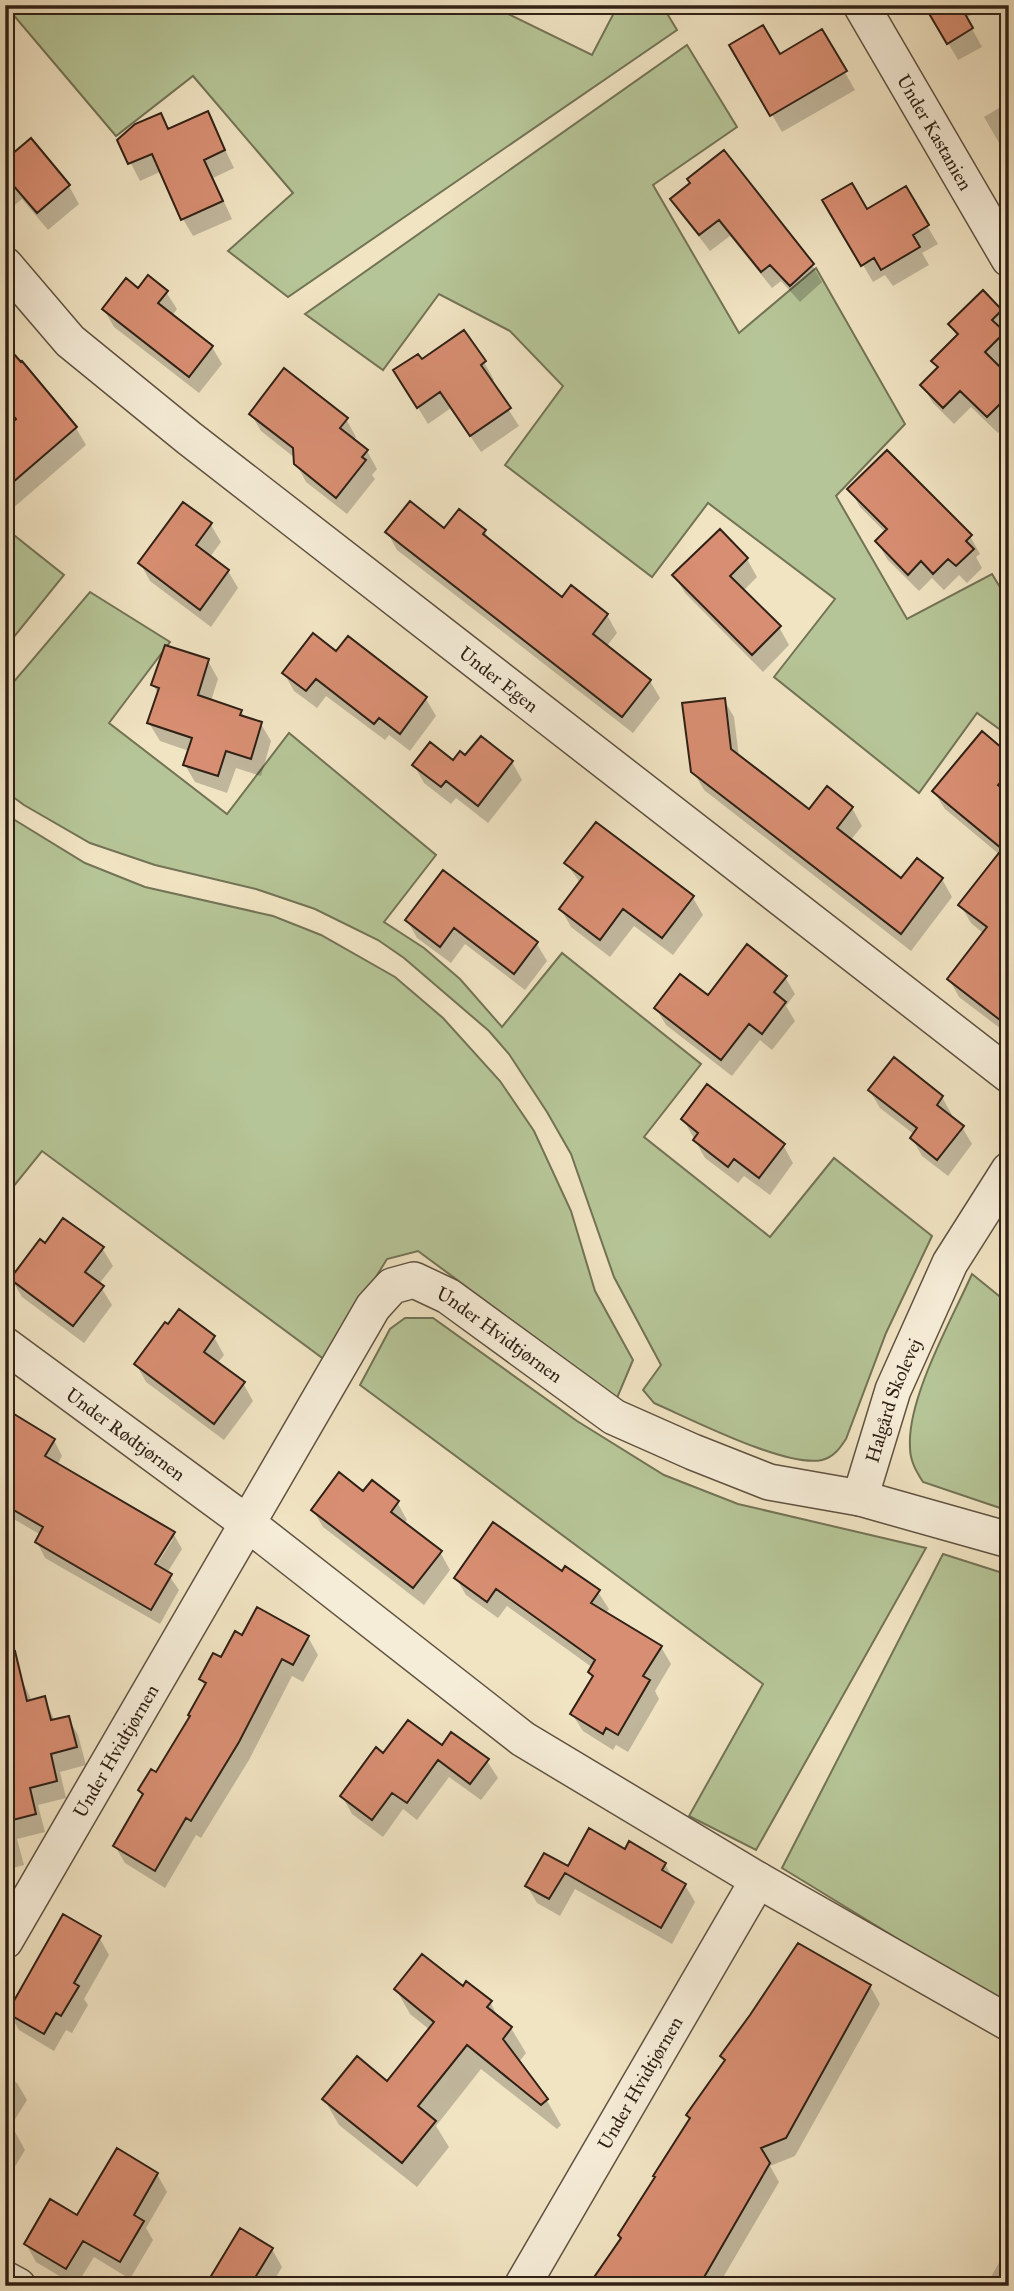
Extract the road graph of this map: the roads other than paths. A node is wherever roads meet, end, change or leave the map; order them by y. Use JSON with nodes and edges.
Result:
{"nodes":[{"id":1,"x":862,"y":5,"type":"edge"},
{"id":2,"x":1009,"y":259,"type":"edge"},
{"id":3,"x":5,"y":265,"type":"edge"},
{"id":4,"x":1009,"y":1075,"type":"edge"},
{"id":5,"x":1009,"y":1170,"type":"edge"},
{"id":6,"x":5,"y":1345,"type":"edge"},
{"id":7,"x":860,"y":1497,"type":"junction"},
{"id":8,"x":247,"y":1523,"type":"junction"},
{"id":9,"x":1009,"y":1539,"type":"edge"},
{"id":10,"x":758,"y":1880,"type":"junction"},
{"id":11,"x":5,"y":1941,"type":"edge"},
{"id":12,"x":1009,"y":2023,"type":"edge"},
{"id":13,"x":5,"y":2279,"type":"edge"},
{"id":14,"x":18,"y":2286,"type":"edge"},
{"id":15,"x":522,"y":2286,"type":"edge"}],
"edges":[{"from":1,"to":2,"type":"street","name":"Under Kastanien"},
{"from":3,"to":4,"type":"street","name":"Under Egen"},
{"from":5,"to":7,"type":"street","name":"Halgård Skolevej"},
{"from":6,"to":8,"type":"street","name":"Under Rødtjørnen"},
{"from":7,"to":8,"type":"street","name":"Under Hvidtjørnen"},
{"from":7,"to":9,"type":"street"},
{"from":8,"to":10,"type":"street"},
{"from":8,"to":11,"type":"street","name":"Under Hvidtjørnen"},
{"from":10,"to":12,"type":"street"},
{"from":10,"to":15,"type":"street","name":"Under Hvidtjørnen"},
{"from":13,"to":14,"type":"street"}]}
